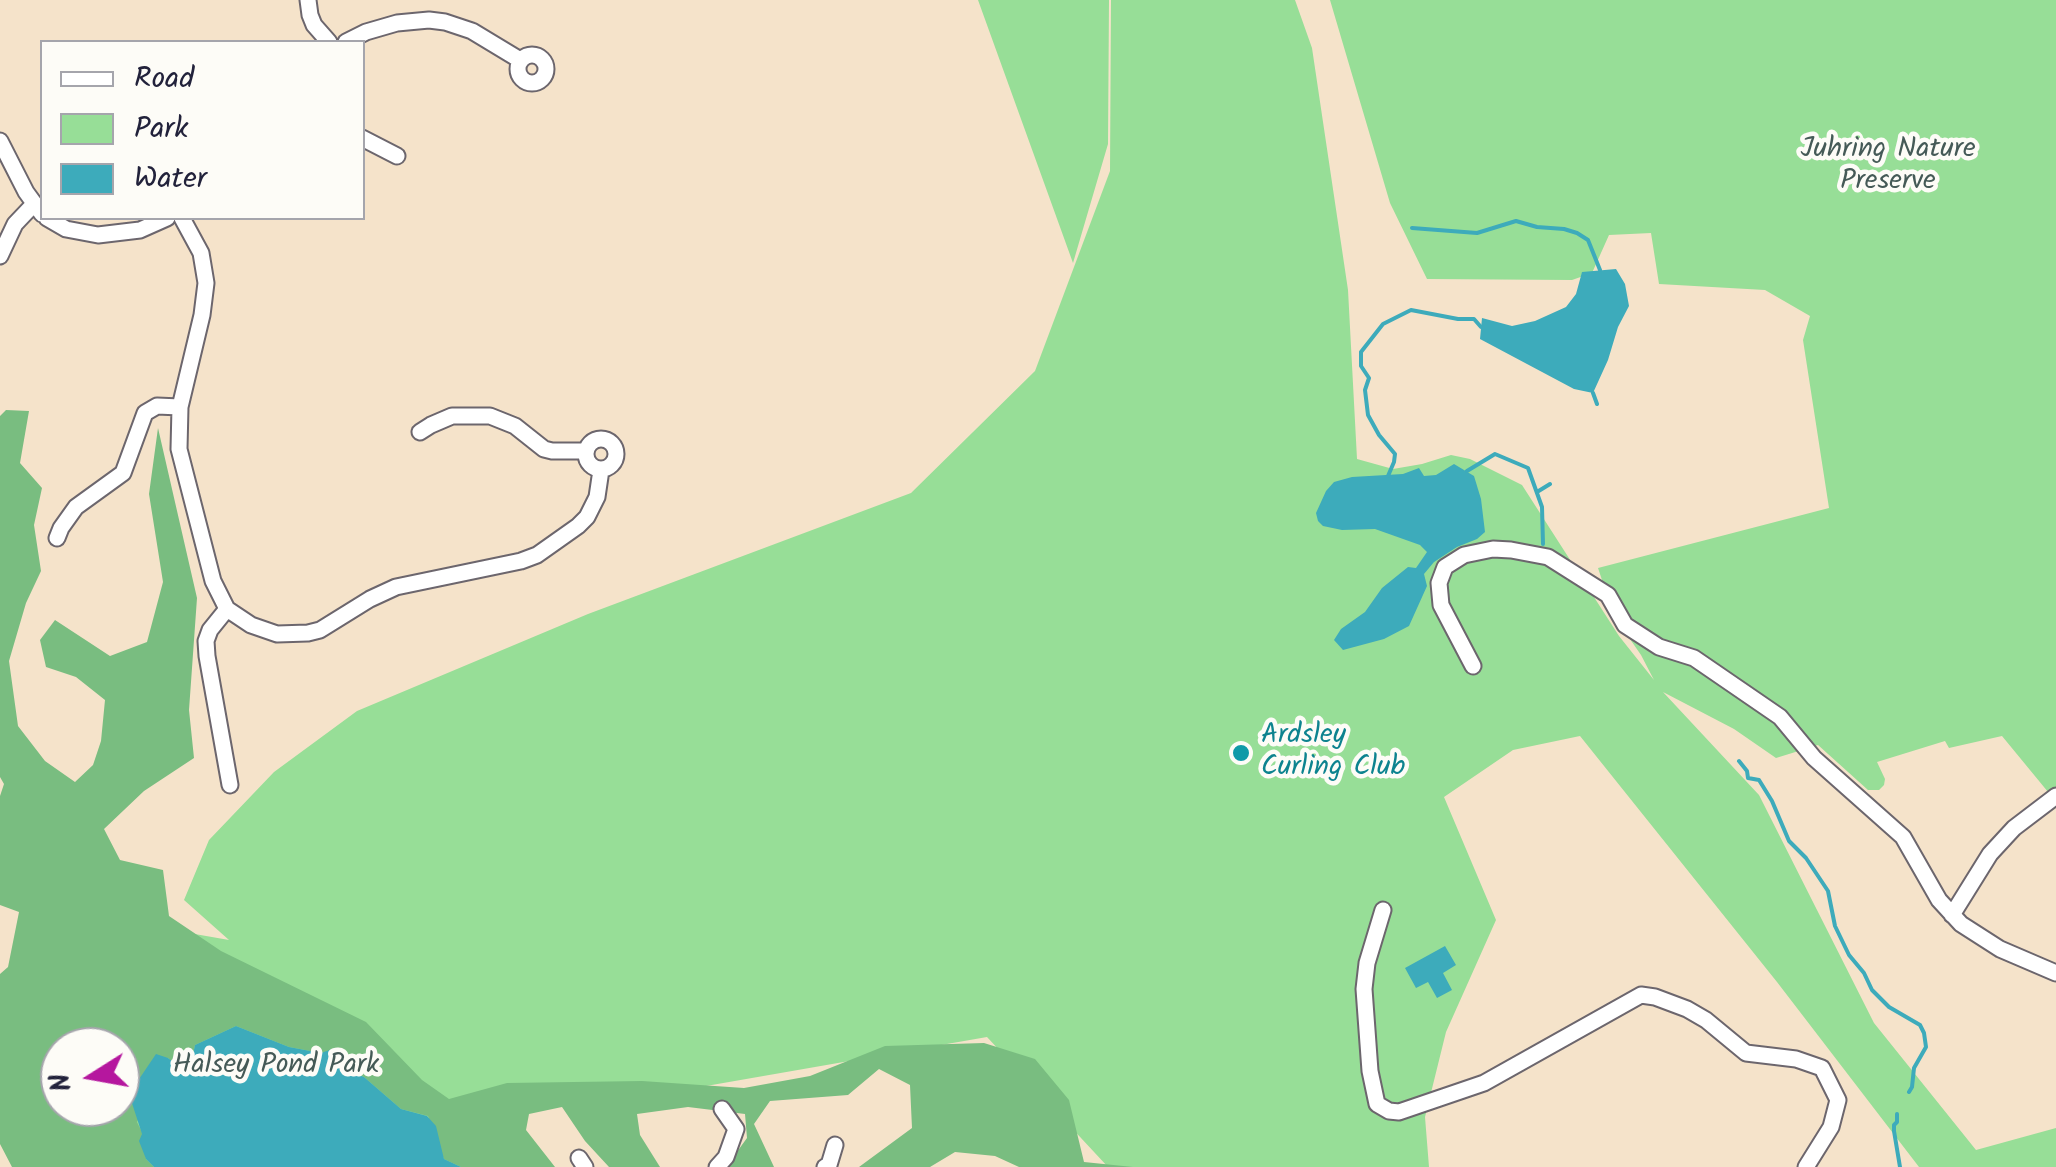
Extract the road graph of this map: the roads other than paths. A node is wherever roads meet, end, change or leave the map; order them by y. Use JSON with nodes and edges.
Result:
{"nodes":[{"id":1,"x":308,"y":0,"type":"edge"},
{"id":2,"x":327,"y":40,"type":"edge"},
{"id":3,"x":350,"y":40,"type":"edge"},
{"id":4,"x":520,"y":60,"type":"dead end"},
{"id":5,"x":365,"y":140,"type":"edge"},
{"id":6,"x":0,"y":141,"type":"edge"},
{"id":7,"x":397,"y":156,"type":"dead end"},
{"id":8,"x":40,"y":210,"type":"edge"},
{"id":9,"x":40,"y":212,"type":"edge"},
{"id":10,"x":53,"y":220,"type":"edge"},
{"id":11,"x":162,"y":220,"type":"edge"},
{"id":12,"x":183,"y":220,"type":"edge"},
{"id":13,"x":0,"y":256,"type":"edge"},
{"id":14,"x":180,"y":407,"type":"junction"},
{"id":15,"x":420,"y":432,"type":"dead end"},
{"id":16,"x":586,"y":451,"type":"junction"},
{"id":17,"x":601,"y":470,"type":"junction"},
{"id":18,"x":57,"y":538,"type":"dead end"},
{"id":19,"x":227,"y":608,"type":"junction"},
{"id":20,"x":1473,"y":666,"type":"dead end"},
{"id":21,"x":230,"y":785,"type":"dead end"},
{"id":22,"x":2056,"y":796,"type":"edge"},
{"id":23,"x":1382,"y":910,"type":"dead end"},
{"id":24,"x":1952,"y":914,"type":"junction"},
{"id":25,"x":2056,"y":973,"type":"edge"},
{"id":26,"x":722,"y":1109,"type":"dead end"},
{"id":27,"x":835,"y":1145,"type":"dead end"},
{"id":28,"x":717,"y":1167,"type":"edge"},
{"id":29,"x":825,"y":1167,"type":"edge"},
{"id":30,"x":1806,"y":1167,"type":"edge"}],
"edges":[{"from":1,"to":2,"type":"street"},
{"from":3,"to":4,"type":"street"},
{"from":5,"to":7,"type":"street"},
{"from":6,"to":8,"type":"street"},
{"from":9,"to":13,"type":"street"},
{"from":10,"to":11,"type":"street"},
{"from":12,"to":14,"type":"street"},
{"from":14,"to":18,"type":"street"},
{"from":14,"to":19,"type":"street"},
{"from":15,"to":16,"type":"street"},
{"from":16,"to":17,"type":"street"},
{"from":16,"to":17,"type":"street"},
{"from":17,"to":19,"type":"street"},
{"from":19,"to":21,"type":"street"},
{"from":20,"to":24,"type":"street"},
{"from":22,"to":24,"type":"street"},
{"from":23,"to":30,"type":"street"},
{"from":24,"to":25,"type":"street"},
{"from":26,"to":28,"type":"street"},
{"from":27,"to":29,"type":"street"}]}
